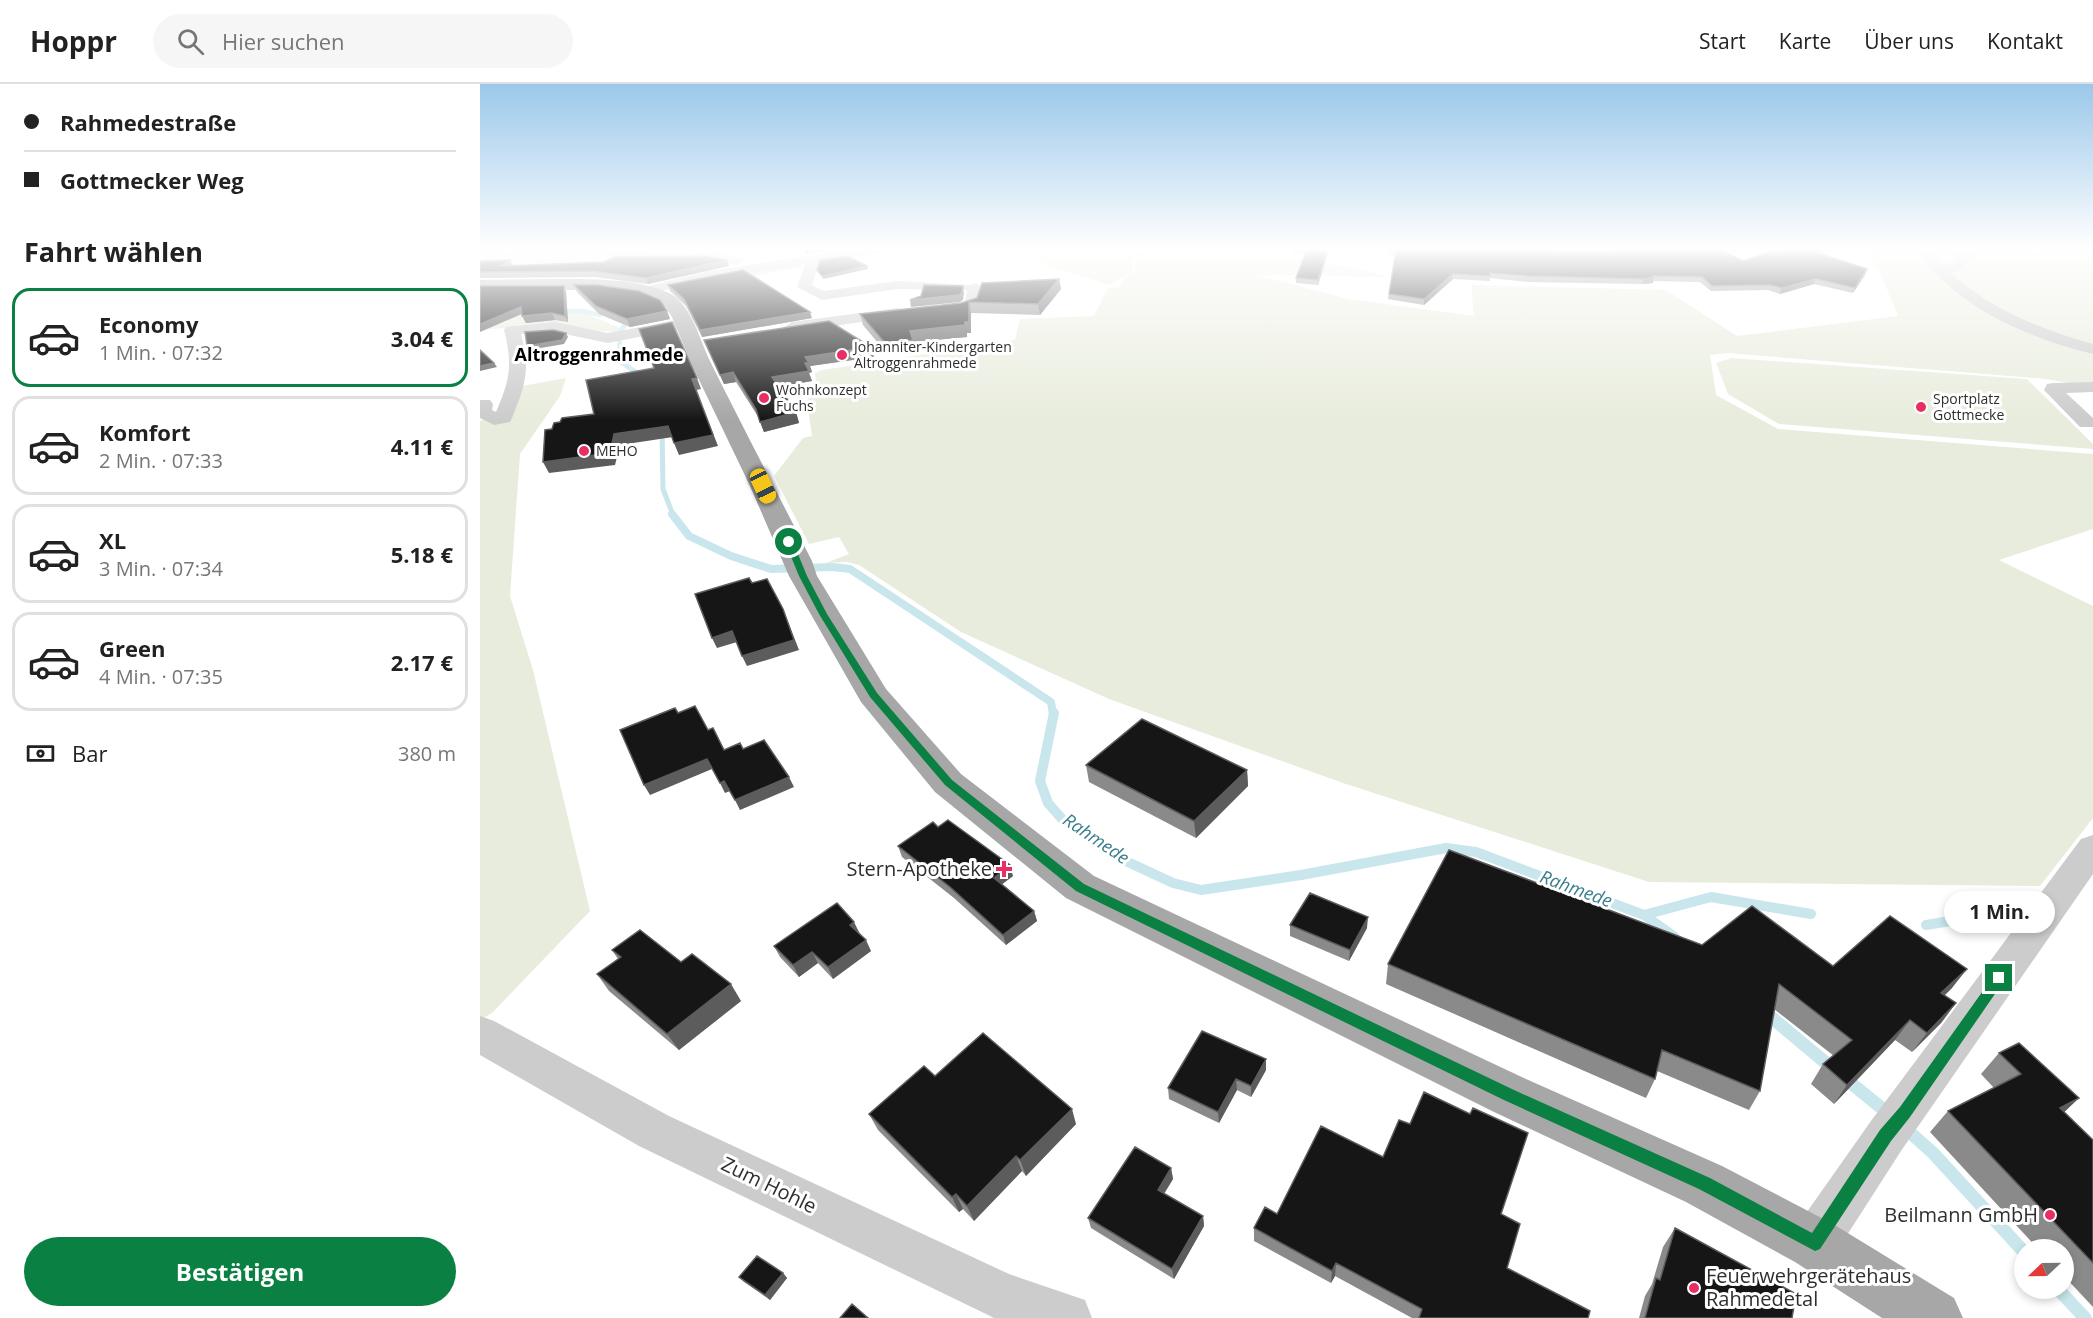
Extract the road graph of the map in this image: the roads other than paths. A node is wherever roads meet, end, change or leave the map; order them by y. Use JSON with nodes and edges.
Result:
{"nodes":[{"id":1,"x":671,"y":305,"type":"edge"},
{"id":2,"x":972,"y":305,"type":"edge"},
{"id":3,"x":1982,"y":305,"type":"edge"},
{"id":4,"x":782,"y":329,"type":"edge"},
{"id":5,"x":693,"y":337,"type":"junction"},
{"id":6,"x":2093,"y":349,"type":"edge"},
{"id":7,"x":2093,"y":387,"type":"edge"},
{"id":8,"x":484,"y":404,"type":"dead end"},
{"id":9,"x":2087,"y":423,"type":"dead end"},
{"id":10,"x":2093,"y":848,"type":"edge"},
{"id":11,"x":480,"y":1034,"type":"edge"},
{"id":12,"x":1815,"y":1243,"type":"junction"},
{"id":13,"x":1067,"y":1318,"type":"edge"},
{"id":14,"x":1934,"y":1318,"type":"edge"}],
"edges":[{"from":1,"to":5,"type":"main road"},
{"from":2,"to":4,"type":"street"},
{"from":3,"to":6,"type":"street"},
{"from":5,"to":8,"type":"street"},
{"from":5,"to":12,"type":"main road"},
{"from":7,"to":9,"type":"street"},
{"from":10,"to":12,"type":"street"},
{"from":11,"to":13,"type":"street","name":"Zum Hohle"},
{"from":12,"to":14,"type":"main road"}]}
